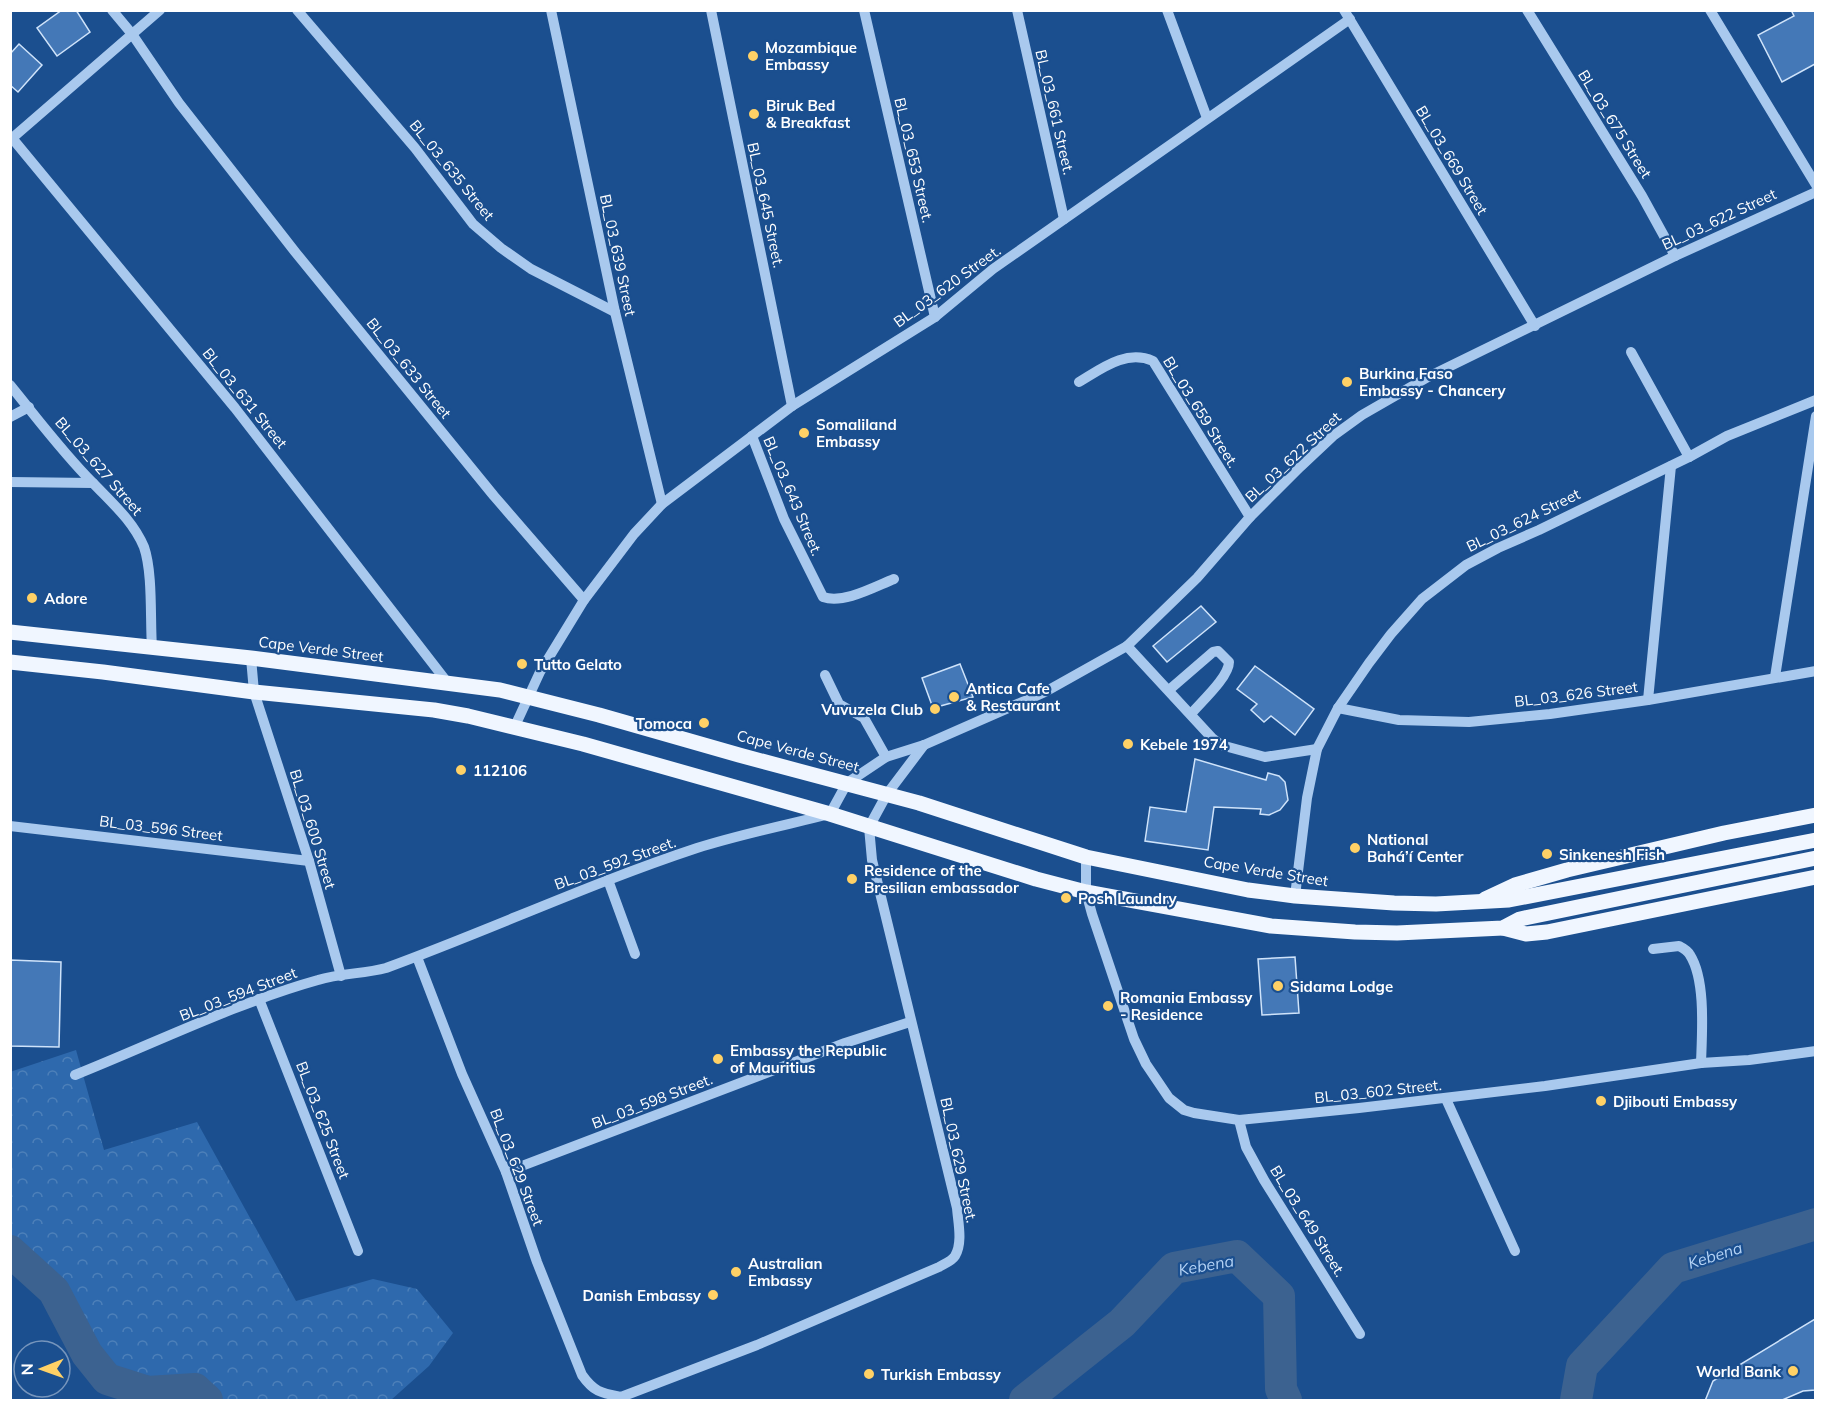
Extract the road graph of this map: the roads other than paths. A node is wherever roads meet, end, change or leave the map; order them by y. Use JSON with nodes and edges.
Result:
{"nodes":[{"id":1,"x":112,"y":10,"type":"edge"},
{"id":2,"x":160,"y":10,"type":"edge"},
{"id":3,"x":297,"y":10,"type":"edge"},
{"id":4,"x":551,"y":10,"type":"edge"},
{"id":5,"x":711,"y":10,"type":"edge"},
{"id":6,"x":864,"y":10,"type":"edge"},
{"id":7,"x":1017,"y":10,"type":"edge"},
{"id":8,"x":1167,"y":10,"type":"edge"},
{"id":9,"x":1527,"y":10,"type":"edge"},
{"id":10,"x":1710,"y":10,"type":"edge"},
{"id":11,"x":1347,"y":15,"type":"edge"},
{"id":12,"x":132,"y":34,"type":"junction"},
{"id":13,"x":1207,"y":118,"type":"junction"},
{"id":14,"x":11,"y":139,"type":"edge"},
{"id":15,"x":1815,"y":185,"type":"edge"},
{"id":16,"x":1815,"y":192,"type":"edge"},
{"id":17,"x":1064,"y":219,"type":"junction"},
{"id":18,"x":1675,"y":256,"type":"junction"},
{"id":19,"x":615,"y":312,"type":"junction"},
{"id":20,"x":935,"y":317,"type":"junction"},
{"id":21,"x":1534,"y":326,"type":"junction"},
{"id":22,"x":1631,"y":352,"type":"dead end"},
{"id":23,"x":1078,"y":382,"type":"dead end"},
{"id":24,"x":10,"y":385,"type":"edge"},
{"id":25,"x":1815,"y":400,"type":"edge"},
{"id":26,"x":792,"y":406,"type":"junction"},
{"id":27,"x":28,"y":407,"type":"junction"},
{"id":28,"x":1815,"y":416,"type":"edge"},
{"id":29,"x":10,"y":417,"type":"edge"},
{"id":30,"x":752,"y":436,"type":"junction"},
{"id":31,"x":1689,"y":457,"type":"junction"},
{"id":32,"x":1671,"y":466,"type":"junction"},
{"id":33,"x":10,"y":482,"type":"edge"},
{"id":34,"x":93,"y":483,"type":"junction"},
{"id":35,"x":662,"y":504,"type":"junction"},
{"id":36,"x":1250,"y":517,"type":"junction"},
{"id":37,"x":894,"y":579,"type":"dead end"},
{"id":38,"x":584,"y":600,"type":"junction"},
{"id":39,"x":10,"y":632,"type":"edge"},
{"id":40,"x":1127,"y":646,"type":"junction"},
{"id":41,"x":152,"y":648,"type":"junction"},
{"id":42,"x":250,"y":658,"type":"junction"},
{"id":43,"x":10,"y":662,"type":"edge"},
{"id":44,"x":1815,"y":671,"type":"edge"},
{"id":45,"x":825,"y":675,"type":"dead end"},
{"id":46,"x":1775,"y":676,"type":"junction"},
{"id":47,"x":447,"y":682,"type":"junction"},
{"id":48,"x":1169,"y":690,"type":"junction"},
{"id":49,"x":254,"y":692,"type":"junction"},
{"id":50,"x":528,"y":696,"type":"junction"},
{"id":51,"x":1648,"y":700,"type":"junction"},
{"id":52,"x":1338,"y":708,"type":"junction"},
{"id":53,"x":1191,"y":714,"type":"junction"},
{"id":54,"x":515,"y":726,"type":"junction"},
{"id":55,"x":924,"y":745,"type":"junction"},
{"id":56,"x":1317,"y":749,"type":"junction"},
{"id":57,"x":886,"y":757,"type":"junction"},
{"id":58,"x":847,"y":783,"type":"junction"},
{"id":59,"x":887,"y":794,"type":"junction"},
{"id":60,"x":830,"y":814,"type":"junction"},
{"id":61,"x":1815,"y":815,"type":"edge"},
{"id":62,"x":10,"y":826,"type":"edge"},
{"id":63,"x":869,"y":827,"type":"junction"},
{"id":64,"x":1815,"y":840,"type":"edge"},
{"id":65,"x":1086,"y":857,"type":"junction"},
{"id":66,"x":1815,"y":858,"type":"edge"},
{"id":67,"x":309,"y":861,"type":"junction"},
{"id":68,"x":1815,"y":877,"type":"edge"},
{"id":69,"x":608,"y":880,"type":"junction"},
{"id":70,"x":1086,"y":892,"type":"junction"},
{"id":71,"x":1295,"y":896,"type":"junction"},
{"id":72,"x":1480,"y":902,"type":"junction"},
{"id":73,"x":1503,"y":928,"type":"junction"},
{"id":74,"x":1653,"y":949,"type":"dead end"},
{"id":75,"x":635,"y":954,"type":"dead end"},
{"id":76,"x":417,"y":957,"type":"junction"},
{"id":77,"x":341,"y":976,"type":"junction"},
{"id":78,"x":259,"y":999,"type":"junction"},
{"id":79,"x":910,"y":1022,"type":"junction"},
{"id":80,"x":1815,"y":1051,"type":"edge"},
{"id":81,"x":1701,"y":1063,"type":"junction"},
{"id":82,"x":75,"y":1075,"type":"dead end"},
{"id":83,"x":1446,"y":1099,"type":"junction"},
{"id":84,"x":1239,"y":1120,"type":"junction"},
{"id":85,"x":506,"y":1172,"type":"junction"},
{"id":86,"x":358,"y":1251,"type":"dead end"},
{"id":87,"x":1515,"y":1251,"type":"dead end"},
{"id":88,"x":1360,"y":1334,"type":"dead end"},
{"id":89,"x":591,"y":1388,"type":"joint"}],
"edges":[{"from":1,"to":12,"type":"street","name":"BL_03_633 Street"},
{"from":2,"to":12,"type":"street"},
{"from":3,"to":19,"type":"street","name":"BL_03_635 Street"},
{"from":4,"to":19,"type":"street","name":"BL_03_639 Street"},
{"from":5,"to":26,"type":"street","name":"BL_03_645 Street."},
{"from":6,"to":20,"type":"street","name":"BL_03_653 Street."},
{"from":7,"to":17,"type":"street","name":"BL_03_661 Street."},
{"from":8,"to":13,"type":"street"},
{"from":9,"to":18,"type":"street","name":"BL_03_675 Street"},
{"from":10,"to":15,"type":"street"},
{"from":11,"to":13,"type":"street","name":"BL_03_620 Street."},
{"from":11,"to":21,"type":"street","name":"BL_03_669 Street"},
{"from":12,"to":14,"type":"street"},
{"from":12,"to":38,"type":"street","name":"BL_03_633 Street"},
{"from":13,"to":17,"type":"street","name":"BL_03_620 Street."},
{"from":14,"to":47,"type":"street","name":"BL_03_631 Street"},
{"from":16,"to":18,"type":"street","name":"BL_03_622 Street"},
{"from":17,"to":20,"type":"street","name":"BL_03_620 Street."},
{"from":18,"to":21,"type":"street","name":"BL_03_622 Street"},
{"from":19,"to":35,"type":"street","name":"BL_03_639 Street"},
{"from":20,"to":26,"type":"street","name":"BL_03_620 Street."},
{"from":21,"to":36,"type":"street","name":"BL_03_622 Street"},
{"from":22,"to":31,"type":"street"},
{"from":23,"to":36,"type":"street","name":"BL_03_659 Street."},
{"from":24,"to":27,"type":"street","name":"BL_03_627 Street"},
{"from":25,"to":31,"type":"street","name":"BL_03_624 Street"},
{"from":26,"to":30,"type":"street","name":"BL_03_620 Street."},
{"from":27,"to":29,"type":"street"},
{"from":27,"to":34,"type":"street","name":"BL_03_627 Street"},
{"from":28,"to":46,"type":"street"},
{"from":30,"to":35,"type":"street","name":"BL_03_620 Street."},
{"from":30,"to":37,"type":"street","name":"BL_03_643 Street."},
{"from":31,"to":32,"type":"street","name":"BL_03_624 Street"},
{"from":32,"to":51,"type":"street"},
{"from":32,"to":52,"type":"street","name":"BL_03_624 Street"},
{"from":33,"to":34,"type":"street"},
{"from":34,"to":41,"type":"street","name":"BL_03_627 Street"},
{"from":35,"to":38,"type":"street","name":"BL_03_620 Street."},
{"from":36,"to":40,"type":"street","name":"BL_03_622 Street"},
{"from":38,"to":50,"type":"street"},
{"from":39,"to":41,"type":"main road","name":"Cape Verde Street"},
{"from":40,"to":48,"type":"street"},
{"from":40,"to":55,"type":"street","name":"BL_03_622 Street"},
{"from":41,"to":42,"type":"main road","name":"Cape Verde Street"},
{"from":42,"to":47,"type":"main road","name":"Cape Verde Street"},
{"from":42,"to":49,"type":"street","name":"BL_03_600 Street"},
{"from":43,"to":49,"type":"main road"},
{"from":44,"to":46,"type":"street","name":"BL_03_626 Street"},
{"from":45,"to":57,"type":"street"},
{"from":46,"to":51,"type":"street","name":"BL_03_626 Street"},
{"from":47,"to":50,"type":"main road","name":"Cape Verde Street"},
{"from":48,"to":53,"type":"street"},
{"from":48,"to":53,"type":"street"},
{"from":49,"to":54,"type":"main road"},
{"from":49,"to":67,"type":"street","name":"BL_03_600 Street"},
{"from":50,"to":54,"type":"street"},
{"from":50,"to":58,"type":"main road","name":"Cape Verde Street"},
{"from":51,"to":52,"type":"street","name":"BL_03_626 Street"},
{"from":52,"to":56,"type":"street","name":"BL_03_624 Street"},
{"from":53,"to":56,"type":"street"},
{"from":54,"to":60,"type":"main road"},
{"from":55,"to":57,"type":"street","name":"BL_03_622 Street"},
{"from":55,"to":59,"type":"street"},
{"from":56,"to":71,"type":"street","name":"BL_03_624 Street"},
{"from":57,"to":58,"type":"street","name":"BL_03_622 Street"},
{"from":58,"to":59,"type":"main road","name":"Cape Verde Street"},
{"from":58,"to":60,"type":"street"},
{"from":59,"to":63,"type":"street"},
{"from":59,"to":65,"type":"main road","name":"Cape Verde Street"},
{"from":60,"to":63,"type":"main road"},
{"from":60,"to":69,"type":"street","name":"BL_03_592 Street."},
{"from":61,"to":72,"type":"main road"},
{"from":62,"to":67,"type":"street","name":"BL_03_596 Street"},
{"from":63,"to":70,"type":"main road"},
{"from":63,"to":79,"type":"street","name":"BL_03_629 Street."},
{"from":64,"to":72,"type":"main road","name":"Cape Verde Street"},
{"from":65,"to":70,"type":"street","name":"BL_03_602 Street."},
{"from":65,"to":71,"type":"main road","name":"Cape Verde Street"},
{"from":66,"to":73,"type":"main road"},
{"from":67,"to":77,"type":"street","name":"BL_03_600 Street"},
{"from":68,"to":73,"type":"main road"},
{"from":69,"to":75,"type":"street"},
{"from":69,"to":76,"type":"street","name":"BL_03_592 Street."},
{"from":70,"to":73,"type":"main road"},
{"from":70,"to":84,"type":"street","name":"BL_03_602 Street."},
{"from":71,"to":72,"type":"main road","name":"Cape Verde Street"},
{"from":74,"to":81,"type":"street"},
{"from":76,"to":77,"type":"street","name":"BL_03_594 Street"},
{"from":76,"to":85,"type":"street","name":"BL_03_629 Street"},
{"from":77,"to":78,"type":"street","name":"BL_03_594 Street"},
{"from":78,"to":82,"type":"street","name":"BL_03_594 Street"},
{"from":78,"to":86,"type":"street","name":"BL_03_625 Street"},
{"from":79,"to":85,"type":"street","name":"BL_03_598 Street."},
{"from":79,"to":89,"type":"street","name":"BL_03_629 Street."},
{"from":80,"to":81,"type":"street","name":"BL_03_602 Street."},
{"from":81,"to":83,"type":"street","name":"BL_03_602 Street."},
{"from":83,"to":84,"type":"street","name":"BL_03_602 Street."},
{"from":83,"to":87,"type":"street"},
{"from":84,"to":88,"type":"street","name":"BL_03_649 Street."},
{"from":85,"to":89,"type":"street","name":"BL_03_629 Street"}]}
